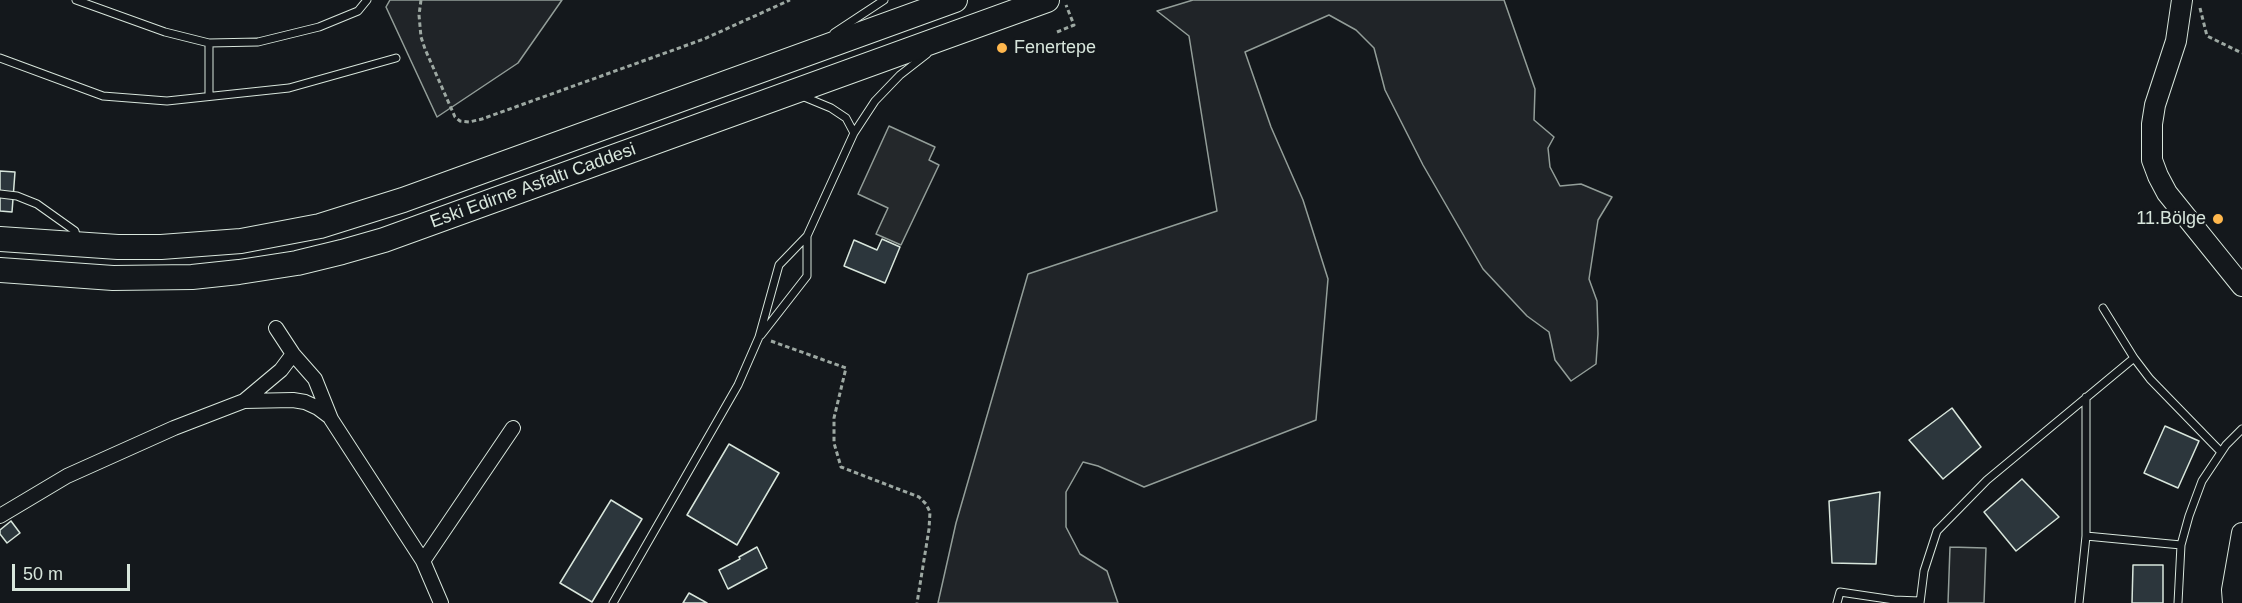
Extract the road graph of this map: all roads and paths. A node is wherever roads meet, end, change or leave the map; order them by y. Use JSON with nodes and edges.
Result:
{"nodes":[{"id":1,"x":76,"y":0,"type":"edge"},
{"id":2,"x":367,"y":0,"type":"edge"},
{"id":3,"x":421,"y":0,"type":"edge"},
{"id":4,"x":790,"y":0,"type":"edge"},
{"id":5,"x":884,"y":0,"type":"edge"},
{"id":6,"x":955,"y":0,"type":"edge"},
{"id":7,"x":1047,"y":0,"type":"edge"},
{"id":8,"x":1065,"y":0,"type":"edge"},
{"id":9,"x":2190,"y":0,"type":"edge"},
{"id":10,"x":958,"y":32,"type":"junction"},
{"id":11,"x":1057,"y":32,"type":"dead end"},
{"id":12,"x":208,"y":44,"type":"junction"},
{"id":13,"x":2242,"y":52,"type":"edge"},
{"id":14,"x":799,"y":56,"type":"junction"},
{"id":15,"x":0,"y":58,"type":"edge"},
{"id":16,"x":396,"y":58,"type":"dead end"},
{"id":17,"x":791,"y":92,"type":"junction"},
{"id":18,"x":209,"y":96,"type":"junction"},
{"id":19,"x":854,"y":133,"type":"junction"},
{"id":20,"x":0,"y":194,"type":"edge"},
{"id":21,"x":807,"y":236,"type":"junction"},
{"id":22,"x":0,"y":239,"type":"edge"},
{"id":23,"x":78,"y":245,"type":"junction"},
{"id":24,"x":0,"y":270,"type":"edge"},
{"id":25,"x":2242,"y":286,"type":"edge"},
{"id":26,"x":2103,"y":308,"type":"dead end"},
{"id":27,"x":276,"y":328,"type":"dead end"},
{"id":28,"x":759,"y":337,"type":"junction"},
{"id":29,"x":293,"y":354,"type":"junction"},
{"id":30,"x":2134,"y":358,"type":"junction"},
{"id":31,"x":2086,"y":397,"type":"junction"},
{"id":32,"x":244,"y":401,"type":"junction"},
{"id":33,"x":332,"y":418,"type":"junction"},
{"id":34,"x":513,"y":428,"type":"dead end"},
{"id":35,"x":2242,"y":429,"type":"edge"},
{"id":36,"x":2221,"y":452,"type":"junction"},
{"id":37,"x":0,"y":516,"type":"edge"},
{"id":38,"x":2242,"y":533,"type":"edge"},
{"id":39,"x":2086,"y":536,"type":"junction"},
{"id":40,"x":2181,"y":545,"type":"junction"},
{"id":41,"x":423,"y":561,"type":"junction"},
{"id":42,"x":1920,"y":602,"type":"edge"},
{"id":43,"x":441,"y":603,"type":"edge"},
{"id":44,"x":613,"y":603,"type":"edge"},
{"id":45,"x":917,"y":603,"type":"edge"},
{"id":46,"x":1837,"y":603,"type":"edge"},
{"id":47,"x":2079,"y":603,"type":"edge"},
{"id":48,"x":2178,"y":603,"type":"edge"},
{"id":49,"x":2233,"y":603,"type":"edge"}],
"edges":[{"from":1,"to":12,"type":"lane"},
{"from":2,"to":12,"type":"lane"},
{"from":3,"to":4,"type":"path"},
{"from":5,"to":14,"type":"lane"},
{"from":6,"to":14,"type":"highway","name":"Eski Edirne Asfaltı Caddesi"},
{"from":7,"to":10,"type":"highway","name":"Eski Edirne Asfaltı Caddesi"},
{"from":8,"to":11,"type":"path"},
{"from":9,"to":13,"type":"path"},
{"from":9,"to":25,"type":"main road"},
{"from":10,"to":17,"type":"highway","name":"Eski Edirne Asfaltı Caddesi"},
{"from":10,"to":19,"type":"lane"},
{"from":12,"to":18,"type":"lane"},
{"from":14,"to":23,"type":"highway","name":"Eski Edirne Asfaltı Caddesi"},
{"from":15,"to":18,"type":"lane"},
{"from":16,"to":18,"type":"lane"},
{"from":17,"to":19,"type":"lane"},
{"from":17,"to":24,"type":"highway","name":"Eski Edirne Asfaltı Caddesi"},
{"from":19,"to":21,"type":"lane"},
{"from":20,"to":23,"type":"lane"},
{"from":21,"to":28,"type":"lane"},
{"from":21,"to":28,"type":"lane"},
{"from":22,"to":23,"type":"highway","name":"Eski Edirne Asfaltı Caddesi"},
{"from":26,"to":30,"type":"lane"},
{"from":27,"to":29,"type":"street"},
{"from":28,"to":44,"type":"lane"},
{"from":28,"to":45,"type":"path"},
{"from":29,"to":32,"type":"street"},
{"from":29,"to":33,"type":"street"},
{"from":30,"to":31,"type":"lane"},
{"from":30,"to":36,"type":"lane"},
{"from":31,"to":39,"type":"lane"},
{"from":31,"to":42,"type":"lane"},
{"from":32,"to":33,"type":"street"},
{"from":32,"to":37,"type":"street"},
{"from":33,"to":41,"type":"street"},
{"from":34,"to":41,"type":"street"},
{"from":35,"to":36,"type":"lane"},
{"from":36,"to":40,"type":"lane"},
{"from":38,"to":49,"type":"main road"},
{"from":39,"to":40,"type":"lane"},
{"from":39,"to":47,"type":"lane"},
{"from":40,"to":48,"type":"lane"},
{"from":41,"to":43,"type":"street"},
{"from":42,"to":46,"type":"lane"}]}
